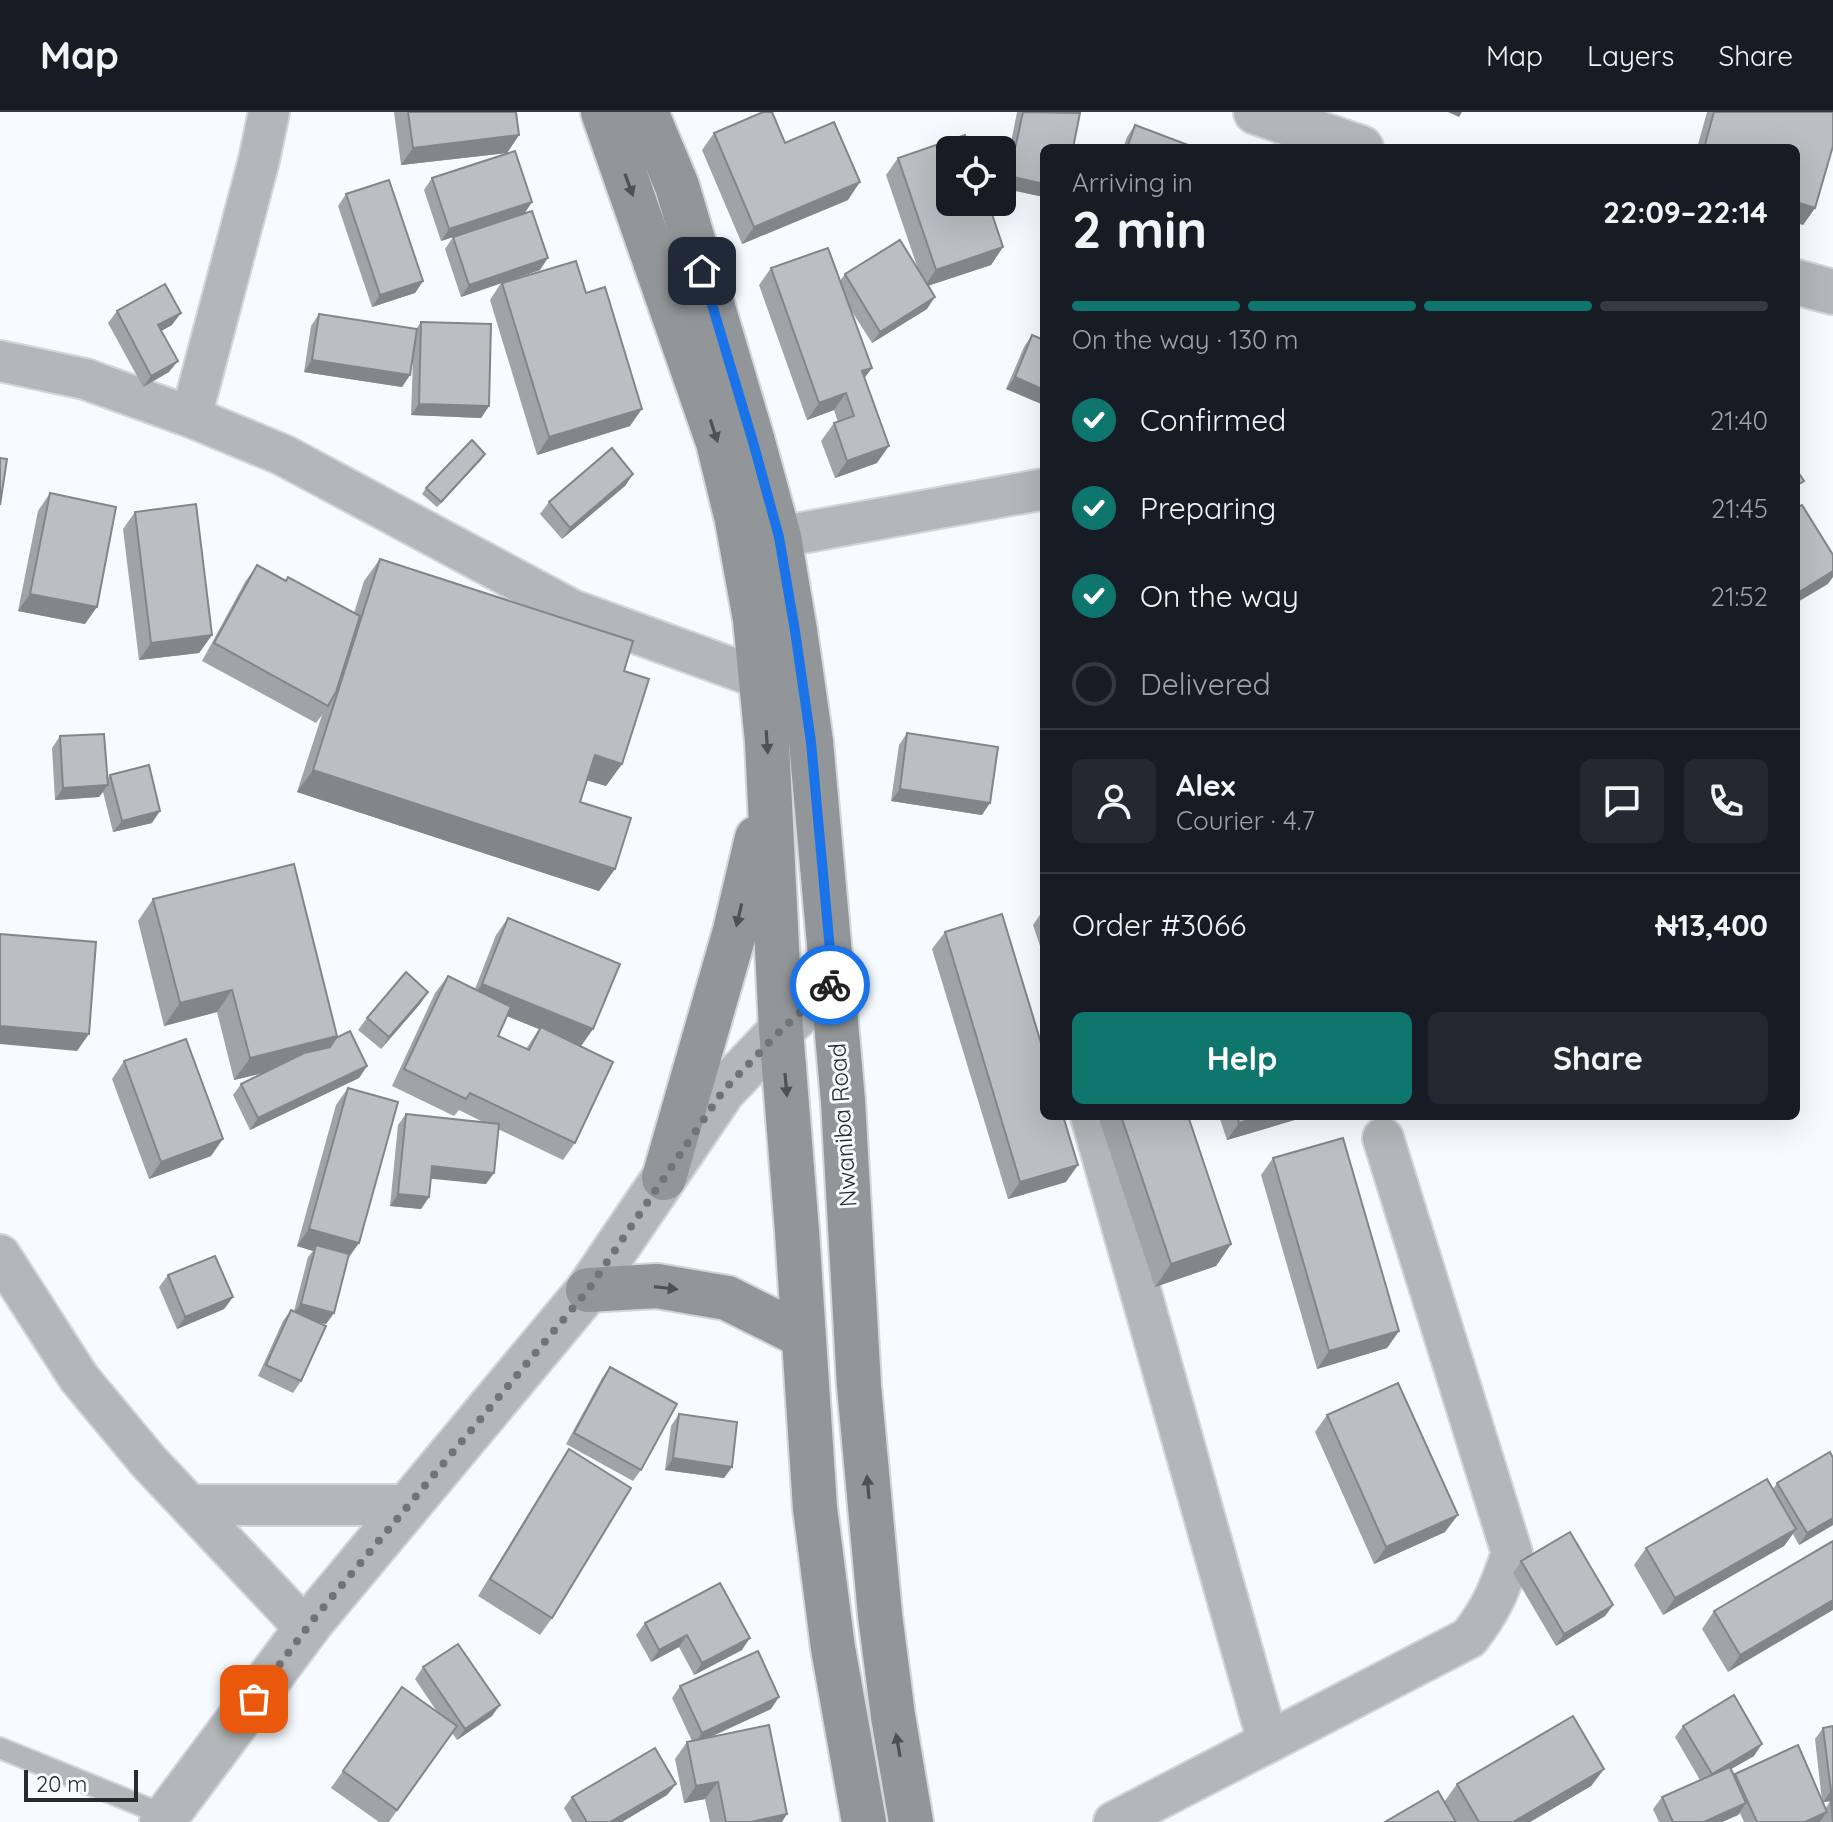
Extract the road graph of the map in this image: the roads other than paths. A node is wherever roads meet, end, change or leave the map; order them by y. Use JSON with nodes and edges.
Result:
{"nodes":[{"id":1,"x":269,"y":112,"type":"edge"},
{"id":2,"x":603,"y":112,"type":"edge"},
{"id":3,"x":646,"y":112,"type":"edge"},
{"id":4,"x":1256,"y":112,"type":"edge"},
{"id":5,"x":1349,"y":144,"type":"edge"},
{"id":6,"x":1800,"y":283,"type":"edge"},
{"id":7,"x":1833,"y":292,"type":"edge"},
{"id":8,"x":0,"y":361,"type":"edge"},
{"id":9,"x":191,"y":417,"type":"junction"},
{"id":10,"x":1040,"y":490,"type":"edge"},
{"id":11,"x":779,"y":537,"type":"junction"},
{"id":12,"x":762,"y":680,"type":"junction"},
{"id":13,"x":804,"y":693,"type":"junction"},
{"id":14,"x":769,"y":785,"type":"junction"},
{"id":15,"x":833,"y":983,"type":"junction"},
{"id":16,"x":781,"y":1030,"type":"junction"},
{"id":17,"x":1092,"y":1120,"type":"edge"},
{"id":18,"x":1383,"y":1138,"type":"dead end"},
{"id":19,"x":664,"y":1178,"type":"junction"},
{"id":20,"x":0,"y":1255,"type":"edge"},
{"id":21,"x":588,"y":1290,"type":"junction"},
{"id":22,"x":803,"y":1336,"type":"junction"},
{"id":23,"x":190,"y":1505,"type":"junction"},
{"id":24,"x":409,"y":1505,"type":"junction"},
{"id":25,"x":306,"y":1629,"type":"junction"},
{"id":26,"x":1268,"y":1742,"type":"junction"},
{"id":27,"x":0,"y":1748,"type":"edge"},
{"id":28,"x":165,"y":1819,"type":"edge"},
{"id":29,"x":864,"y":1822,"type":"edge"},
{"id":30,"x":911,"y":1822,"type":"edge"},
{"id":31,"x":1114,"y":1822,"type":"edge"}],
"edges":[{"from":1,"to":9,"type":"street"},
{"from":2,"to":12,"type":"main road","one_way":true},
{"from":3,"to":11,"type":"main road","name":"Nwaniba Road"},
{"from":4,"to":5,"type":"street"},
{"from":6,"to":7,"type":"street"},
{"from":8,"to":9,"type":"street"},
{"from":9,"to":12,"type":"street"},
{"from":10,"to":11,"type":"street"},
{"from":11,"to":13,"type":"main road","name":"Nwaniba Road"},
{"from":12,"to":13,"type":"street"},
{"from":12,"to":14,"type":"main road","one_way":true},
{"from":13,"to":15,"type":"main road","name":"Nwaniba Road"},
{"from":14,"to":16,"type":"main road"},
{"from":14,"to":19,"type":"main road","one_way":true},
{"from":15,"to":16,"type":"street"},
{"from":30,"to":15,"type":"main road","name":"Nwaniba Road","one_way":true},
{"from":16,"to":19,"type":"street"},
{"from":16,"to":22,"type":"main road","one_way":true},
{"from":17,"to":26,"type":"street"},
{"from":18,"to":26,"type":"street"},
{"from":19,"to":21,"type":"street"},
{"from":20,"to":23,"type":"street"},
{"from":21,"to":22,"type":"main road","one_way":true},
{"from":21,"to":24,"type":"street"},
{"from":22,"to":29,"type":"main road"},
{"from":23,"to":24,"type":"street"},
{"from":23,"to":25,"type":"street"},
{"from":24,"to":25,"type":"street"},
{"from":25,"to":28,"type":"street"},
{"from":26,"to":31,"type":"street"},
{"from":27,"to":28,"type":"lane"}]}
